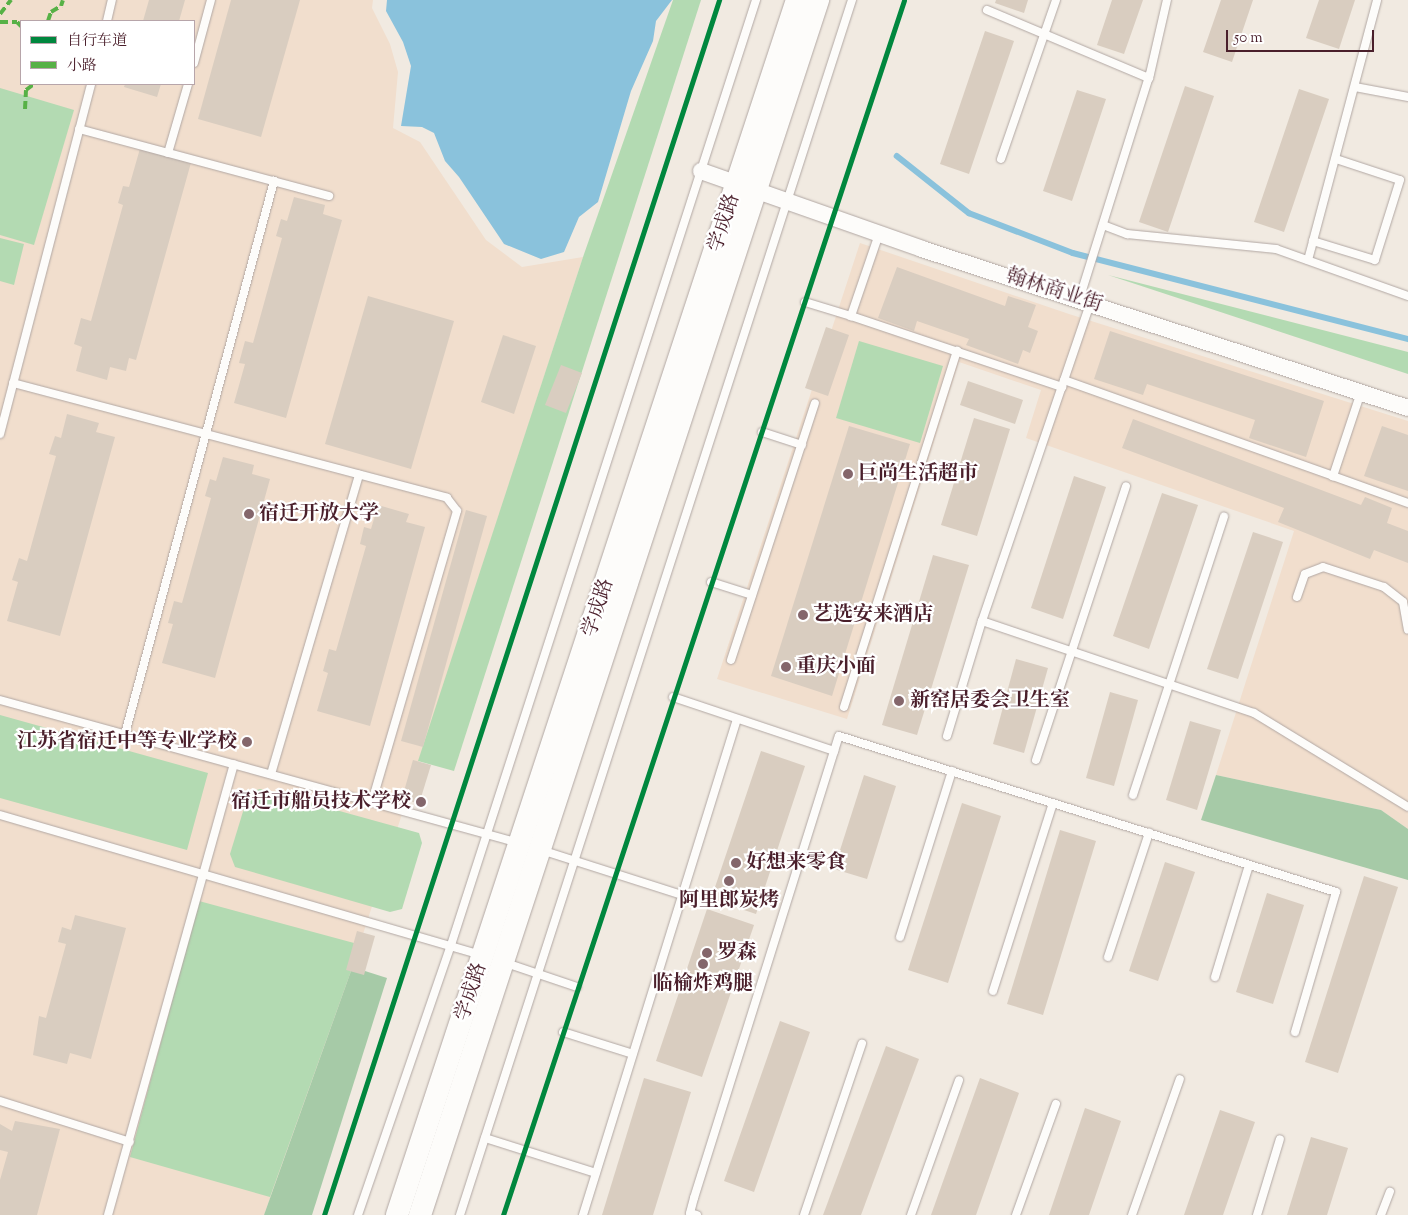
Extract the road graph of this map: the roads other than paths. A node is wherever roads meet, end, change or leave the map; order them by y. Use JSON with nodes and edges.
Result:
{"nodes":[{"id":1,"x":112,"y":0,"type":"edge"},
{"id":2,"x":211,"y":0,"type":"edge"},
{"id":3,"x":756,"y":0,"type":"edge"},
{"id":4,"x":798,"y":0,"type":"edge"},
{"id":5,"x":818,"y":0,"type":"edge"},
{"id":6,"x":852,"y":0,"type":"edge"},
{"id":7,"x":1056,"y":0,"type":"edge"},
{"id":8,"x":1167,"y":0,"type":"edge"},
{"id":9,"x":1378,"y":0,"type":"edge"},
{"id":10,"x":987,"y":10,"type":"dead end"},
{"id":11,"x":107,"y":20,"type":"edge"},
{"id":12,"x":1044,"y":35,"type":"junction"},
{"id":13,"x":195,"y":58,"type":"edge"},
{"id":14,"x":1149,"y":78,"type":"junction"},
{"id":15,"x":90,"y":85,"type":"edge"},
{"id":16,"x":188,"y":85,"type":"edge"},
{"id":17,"x":1355,"y":87,"type":"junction"},
{"id":18,"x":1408,"y":97,"type":"edge"},
{"id":19,"x":79,"y":129,"type":"junction"},
{"id":20,"x":168,"y":153,"type":"junction"},
{"id":21,"x":1001,"y":159,"type":"dead end"},
{"id":22,"x":1336,"y":159,"type":"junction"},
{"id":23,"x":701,"y":171,"type":"junction"},
{"id":24,"x":274,"y":182,"type":"junction"},
{"id":25,"x":746,"y":188,"type":"junction"},
{"id":26,"x":329,"y":196,"type":"dead end"},
{"id":27,"x":787,"y":202,"type":"junction"},
{"id":28,"x":1103,"y":225,"type":"junction"},
{"id":29,"x":879,"y":234,"type":"junction"},
{"id":30,"x":1314,"y":241,"type":"junction"},
{"id":31,"x":1308,"y":260,"type":"junction"},
{"id":32,"x":1408,"y":296,"type":"edge"},
{"id":33,"x":806,"y":302,"type":"dead end"},
{"id":34,"x":1085,"y":302,"type":"junction"},
{"id":35,"x":851,"y":316,"type":"junction"},
{"id":36,"x":957,"y":350,"type":"junction"},
{"id":37,"x":13,"y":383,"type":"junction"},
{"id":38,"x":1063,"y":384,"type":"junction"},
{"id":39,"x":1361,"y":391,"type":"junction"},
{"id":40,"x":815,"y":403,"type":"dead end"},
{"id":41,"x":1408,"y":408,"type":"edge"},
{"id":42,"x":762,"y":432,"type":"dead end"},
{"id":43,"x":0,"y":434,"type":"edge"},
{"id":44,"x":206,"y":434,"type":"junction"},
{"id":45,"x":802,"y":445,"type":"junction"},
{"id":46,"x":359,"y":475,"type":"junction"},
{"id":47,"x":1333,"y":476,"type":"junction"},
{"id":48,"x":1126,"y":486,"type":"dead end"},
{"id":49,"x":1408,"y":503,"type":"edge"},
{"id":50,"x":1224,"y":516,"type":"dead end"},
{"id":51,"x":711,"y":582,"type":"dead end"},
{"id":52,"x":752,"y":595,"type":"junction"},
{"id":53,"x":1297,"y":596,"type":"dead end"},
{"id":54,"x":982,"y":621,"type":"junction"},
{"id":55,"x":1408,"y":630,"type":"edge"},
{"id":56,"x":1072,"y":652,"type":"junction"},
{"id":57,"x":731,"y":660,"type":"dead end"},
{"id":58,"x":1169,"y":684,"type":"junction"},
{"id":59,"x":673,"y":697,"type":"dead end"},
{"id":60,"x":0,"y":700,"type":"edge"},
{"id":61,"x":844,"y":707,"type":"dead end"},
{"id":62,"x":737,"y":719,"type":"junction"},
{"id":63,"x":124,"y":734,"type":"junction"},
{"id":64,"x":947,"y":736,"type":"dead end"},
{"id":65,"x":834,"y":752,"type":"junction"},
{"id":66,"x":1036,"y":760,"type":"dead end"},
{"id":67,"x":234,"y":764,"type":"junction"},
{"id":68,"x":952,"y":771,"type":"junction"},
{"id":69,"x":271,"y":774,"type":"junction"},
{"id":70,"x":1132,"y":795,"type":"dead end"},
{"id":71,"x":372,"y":802,"type":"junction"},
{"id":72,"x":1053,"y":803,"type":"junction"},
{"id":73,"x":1408,"y":807,"type":"edge"},
{"id":74,"x":0,"y":815,"type":"edge"},
{"id":75,"x":486,"y":833,"type":"junction"},
{"id":76,"x":1149,"y":833,"type":"junction"},
{"id":77,"x":531,"y":846,"type":"junction"},
{"id":78,"x":575,"y":861,"type":"junction"},
{"id":79,"x":1249,"y":865,"type":"junction"},
{"id":80,"x":202,"y":874,"type":"junction"},
{"id":81,"x":682,"y":896,"type":"junction"},
{"id":82,"x":900,"y":937,"type":"dead end"},
{"id":83,"x":450,"y":945,"type":"junction"},
{"id":84,"x":1108,"y":957,"type":"dead end"},
{"id":85,"x":493,"y":959,"type":"junction"},
{"id":86,"x":538,"y":974,"type":"junction"},
{"id":87,"x":1215,"y":977,"type":"dead end"},
{"id":88,"x":577,"y":987,"type":"dead end"},
{"id":89,"x":993,"y":991,"type":"dead end"},
{"id":90,"x":562,"y":1032,"type":"dead end"},
{"id":91,"x":1295,"y":1032,"type":"dead end"},
{"id":92,"x":862,"y":1044,"type":"dead end"},
{"id":93,"x":633,"y":1054,"type":"junction"},
{"id":94,"x":1180,"y":1079,"type":"dead end"},
{"id":95,"x":959,"y":1080,"type":"dead end"},
{"id":96,"x":0,"y":1101,"type":"edge"},
{"id":97,"x":1056,"y":1104,"type":"dead end"},
{"id":98,"x":485,"y":1138,"type":"junction"},
{"id":99,"x":1280,"y":1139,"type":"dead end"},
{"id":100,"x":130,"y":1142,"type":"junction"},
{"id":101,"x":596,"y":1172,"type":"junction"},
{"id":102,"x":1390,"y":1192,"type":"dead end"},
{"id":103,"x":692,"y":1214,"type":"edge"},
{"id":104,"x":108,"y":1215,"type":"edge"},
{"id":105,"x":358,"y":1215,"type":"edge"},
{"id":106,"x":397,"y":1215,"type":"edge"},
{"id":107,"x":420,"y":1215,"type":"edge"},
{"id":108,"x":460,"y":1215,"type":"edge"},
{"id":109,"x":582,"y":1215,"type":"edge"},
{"id":110,"x":804,"y":1215,"type":"edge"},
{"id":111,"x":911,"y":1215,"type":"edge"},
{"id":112,"x":1016,"y":1215,"type":"edge"},
{"id":113,"x":1132,"y":1215,"type":"edge"},
{"id":114,"x":1257,"y":1215,"type":"edge"},
{"id":115,"x":1382,"y":1215,"type":"edge"}],
"edges":[{"from":1,"to":11,"type":"lane"},
{"from":2,"to":13,"type":"lane"},
{"from":3,"to":23,"type":"lane"},
{"from":4,"to":25,"type":"main road","name":"学成路"},
{"from":5,"to":25,"type":"main road","name":"学成路"},
{"from":6,"to":27,"type":"lane"},
{"from":7,"to":12,"type":"lane"},
{"from":8,"to":14,"type":"lane"},
{"from":9,"to":17,"type":"lane"},
{"from":10,"to":12,"type":"lane"},
{"from":12,"to":14,"type":"lane"},
{"from":12,"to":21,"type":"lane"},
{"from":14,"to":28,"type":"lane"},
{"from":15,"to":19,"type":"lane"},
{"from":16,"to":20,"type":"lane"},
{"from":17,"to":18,"type":"lane"},
{"from":17,"to":22,"type":"lane"},
{"from":19,"to":20,"type":"lane"},
{"from":19,"to":37,"type":"lane"},
{"from":20,"to":24,"type":"lane"},
{"from":22,"to":30,"type":"lane"},
{"from":22,"to":30,"type":"lane"},
{"from":23,"to":25,"type":"street","name":"翰林商业街"},
{"from":23,"to":75,"type":"lane"},
{"from":24,"to":26,"type":"lane"},
{"from":24,"to":44,"type":"lane"},
{"from":25,"to":27,"type":"street","name":"翰林商业街"},
{"from":25,"to":77,"type":"main road","name":"学成路"},
{"from":27,"to":29,"type":"street","name":"翰林商业街"},
{"from":27,"to":78,"type":"lane"},
{"from":28,"to":31,"type":"lane"},
{"from":28,"to":34,"type":"lane"},
{"from":29,"to":34,"type":"street","name":"翰林商业街"},
{"from":29,"to":35,"type":"lane"},
{"from":30,"to":31,"type":"lane"},
{"from":31,"to":32,"type":"lane"},
{"from":33,"to":35,"type":"lane"},
{"from":34,"to":38,"type":"lane"},
{"from":34,"to":39,"type":"street","name":"翰林商业街"},
{"from":35,"to":36,"type":"lane"},
{"from":36,"to":38,"type":"lane"},
{"from":36,"to":61,"type":"lane"},
{"from":37,"to":43,"type":"lane"},
{"from":37,"to":44,"type":"lane"},
{"from":38,"to":47,"type":"lane"},
{"from":38,"to":54,"type":"lane"},
{"from":39,"to":41,"type":"street","name":"翰林商业街"},
{"from":39,"to":47,"type":"lane"},
{"from":40,"to":45,"type":"lane"},
{"from":42,"to":45,"type":"lane"},
{"from":44,"to":46,"type":"lane"},
{"from":44,"to":63,"type":"lane"},
{"from":45,"to":52,"type":"lane"},
{"from":46,"to":69,"type":"lane"},
{"from":46,"to":71,"type":"lane"},
{"from":47,"to":49,"type":"lane"},
{"from":48,"to":56,"type":"lane"},
{"from":50,"to":58,"type":"lane"},
{"from":51,"to":52,"type":"lane"},
{"from":52,"to":57,"type":"lane"},
{"from":53,"to":55,"type":"lane"},
{"from":54,"to":56,"type":"lane"},
{"from":54,"to":64,"type":"lane"},
{"from":56,"to":58,"type":"lane"},
{"from":56,"to":66,"type":"lane"},
{"from":58,"to":70,"type":"lane"},
{"from":58,"to":73,"type":"lane"},
{"from":59,"to":62,"type":"lane"},
{"from":60,"to":63,"type":"lane"},
{"from":62,"to":65,"type":"lane"},
{"from":62,"to":81,"type":"lane"},
{"from":63,"to":67,"type":"lane"},
{"from":65,"to":68,"type":"lane"},
{"from":65,"to":103,"type":"lane"},
{"from":67,"to":69,"type":"lane"},
{"from":67,"to":80,"type":"lane"},
{"from":68,"to":72,"type":"lane"},
{"from":68,"to":82,"type":"lane"},
{"from":69,"to":71,"type":"lane"},
{"from":71,"to":75,"type":"lane"},
{"from":72,"to":76,"type":"lane"},
{"from":72,"to":89,"type":"lane"},
{"from":74,"to":80,"type":"lane"},
{"from":75,"to":77,"type":"lane"},
{"from":75,"to":83,"type":"lane"},
{"from":76,"to":79,"type":"lane"},
{"from":76,"to":84,"type":"lane"},
{"from":77,"to":78,"type":"lane"},
{"from":77,"to":85,"type":"main road","name":"学成路"},
{"from":78,"to":81,"type":"lane"},
{"from":78,"to":86,"type":"lane"},
{"from":79,"to":87,"type":"lane"},
{"from":79,"to":91,"type":"lane"},
{"from":80,"to":83,"type":"lane"},
{"from":80,"to":100,"type":"lane"},
{"from":81,"to":93,"type":"lane"},
{"from":83,"to":85,"type":"lane"},
{"from":83,"to":105,"type":"lane"},
{"from":85,"to":86,"type":"lane"},
{"from":85,"to":106,"type":"main road","name":"学成路"},
{"from":85,"to":107,"type":"main road","name":"学成路"},
{"from":86,"to":88,"type":"lane"},
{"from":86,"to":98,"type":"lane"},
{"from":90,"to":93,"type":"lane"},
{"from":92,"to":110,"type":"lane"},
{"from":93,"to":101,"type":"lane"},
{"from":94,"to":113,"type":"lane"},
{"from":95,"to":111,"type":"lane"},
{"from":96,"to":100,"type":"lane"},
{"from":97,"to":112,"type":"lane"},
{"from":98,"to":101,"type":"lane"},
{"from":98,"to":108,"type":"lane"},
{"from":99,"to":114,"type":"lane"},
{"from":100,"to":104,"type":"lane"},
{"from":101,"to":109,"type":"lane"},
{"from":102,"to":115,"type":"lane"}]}
